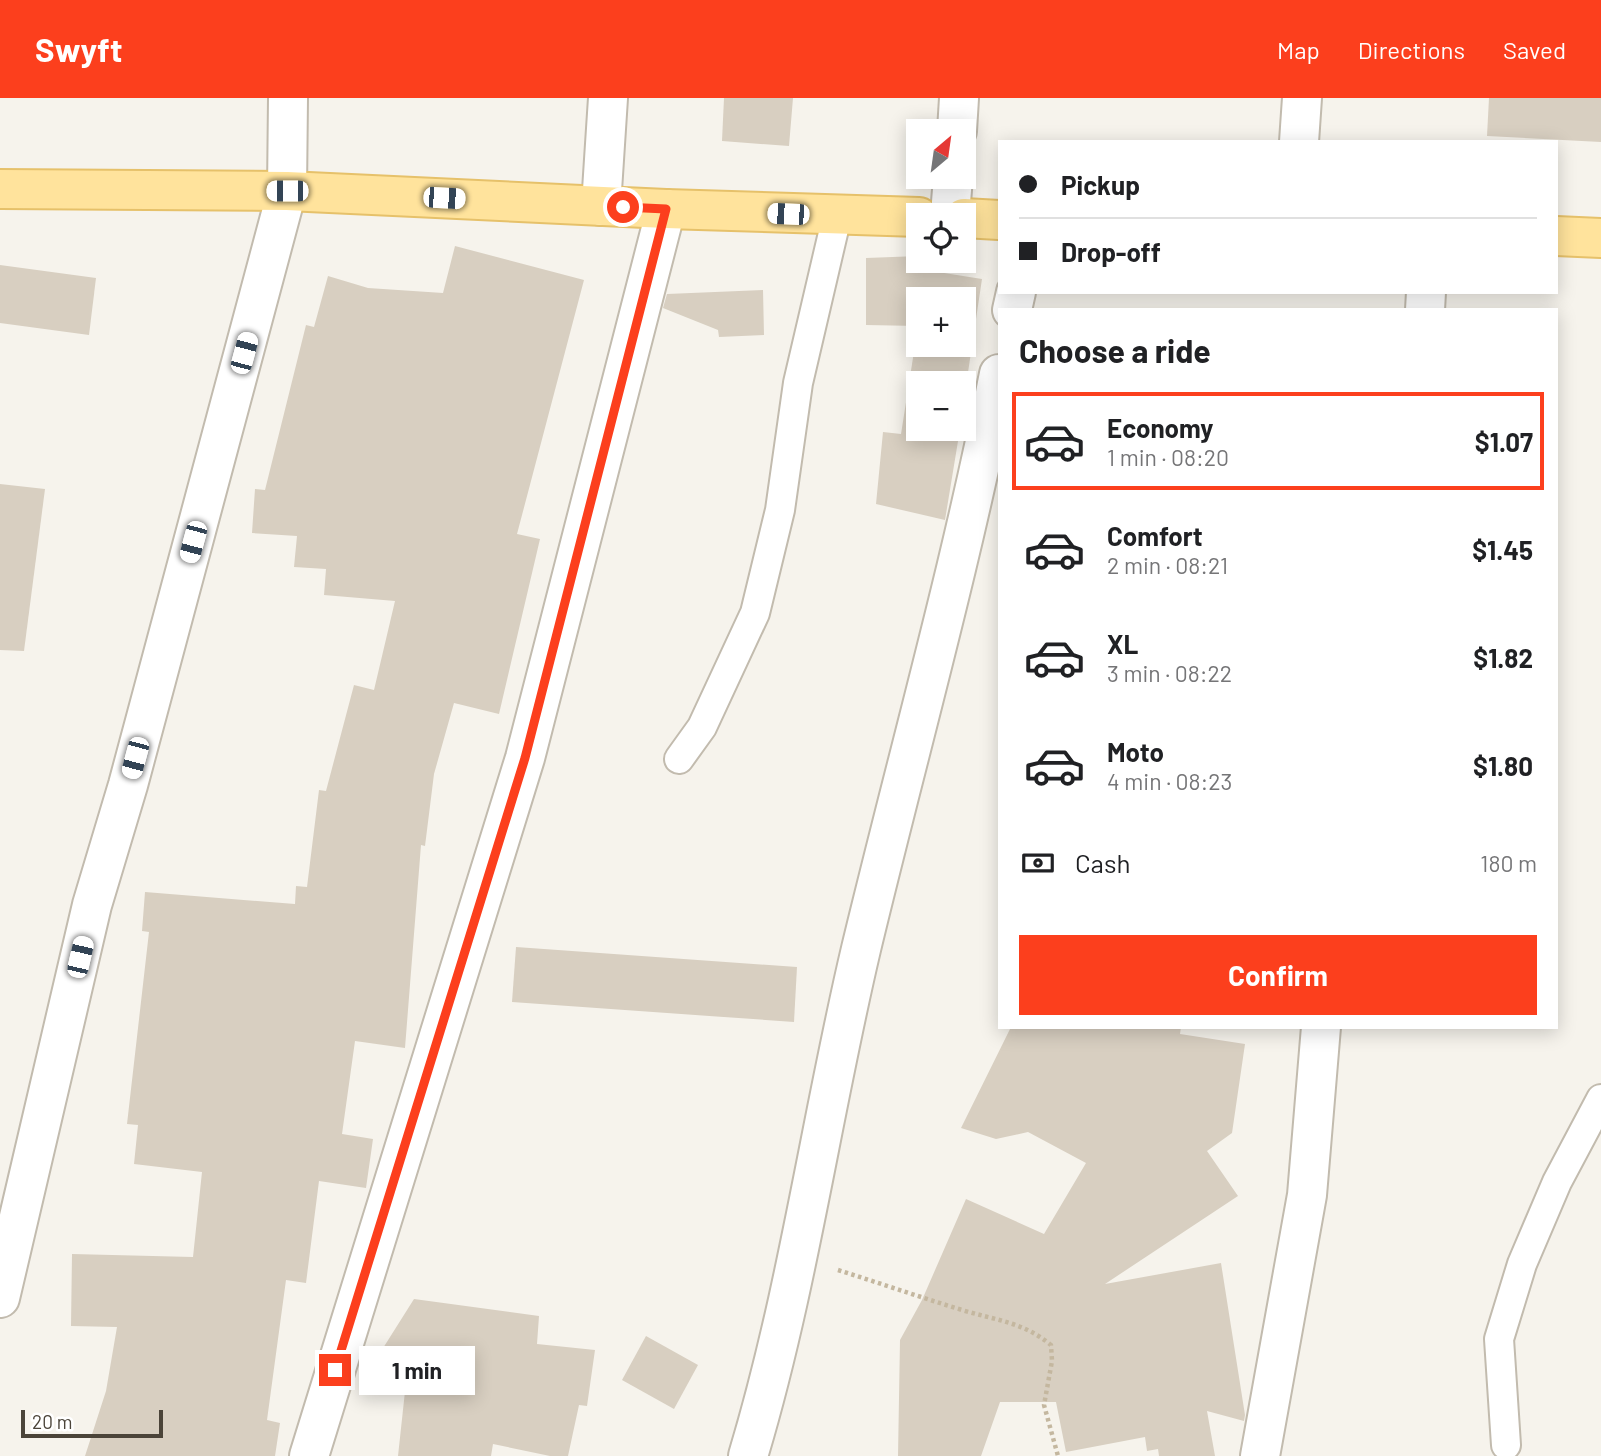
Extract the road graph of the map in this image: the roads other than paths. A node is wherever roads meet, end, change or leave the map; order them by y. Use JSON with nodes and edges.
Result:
{"nodes":[{"id":1,"x":288,"y":98,"type":"edge"},
{"id":2,"x":608,"y":98,"type":"edge"},
{"id":3,"x":959,"y":98,"type":"edge"},
{"id":4,"x":1302,"y":98,"type":"edge"},
{"id":5,"x":958,"y":119,"type":"edge"},
{"id":6,"x":1299,"y":140,"type":"edge"},
{"id":7,"x":0,"y":189,"type":"edge"},
{"id":8,"x":287,"y":191,"type":"junction"},
{"id":9,"x":601,"y":206,"type":"junction"},
{"id":10,"x":666,"y":209,"type":"junction"},
{"id":11,"x":837,"y":216,"type":"junction"},
{"id":12,"x":906,"y":217,"type":"edge"},
{"id":13,"x":976,"y":219,"type":"edge"},
{"id":14,"x":998,"y":220,"type":"edge"},
{"id":15,"x":1558,"y":236,"type":"edge"},
{"id":16,"x":1601,"y":238,"type":"edge"},
{"id":17,"x":998,"y":378,"type":"edge"},
{"id":18,"x":679,"y":759,"type":"dead end"},
{"id":19,"x":1321,"y":1029,"type":"edge"},
{"id":20,"x":1601,"y":1098,"type":"edge"},
{"id":21,"x":0,"y":1298,"type":"edge"},
{"id":22,"x":1506,"y":1445,"type":"dead end"},
{"id":23,"x":314,"y":1454,"type":"edge"},
{"id":24,"x":748,"y":1456,"type":"edge"},
{"id":25,"x":1260,"y":1456,"type":"edge"}],
"edges":[{"from":1,"to":8,"type":"street"},
{"from":2,"to":9,"type":"street"},
{"from":3,"to":5,"type":"street"},
{"from":4,"to":6,"type":"street"},
{"from":7,"to":8,"type":"main road"},
{"from":8,"to":9,"type":"main road"},
{"from":8,"to":21,"type":"street"},
{"from":9,"to":10,"type":"main road"},
{"from":10,"to":11,"type":"main road"},
{"from":10,"to":23,"type":"street"},
{"from":11,"to":12,"type":"main road"},
{"from":11,"to":18,"type":"lane"},
{"from":13,"to":14,"type":"main road"},
{"from":15,"to":16,"type":"main road"},
{"from":17,"to":24,"type":"street"},
{"from":19,"to":25,"type":"street"},
{"from":20,"to":22,"type":"lane"}]}
